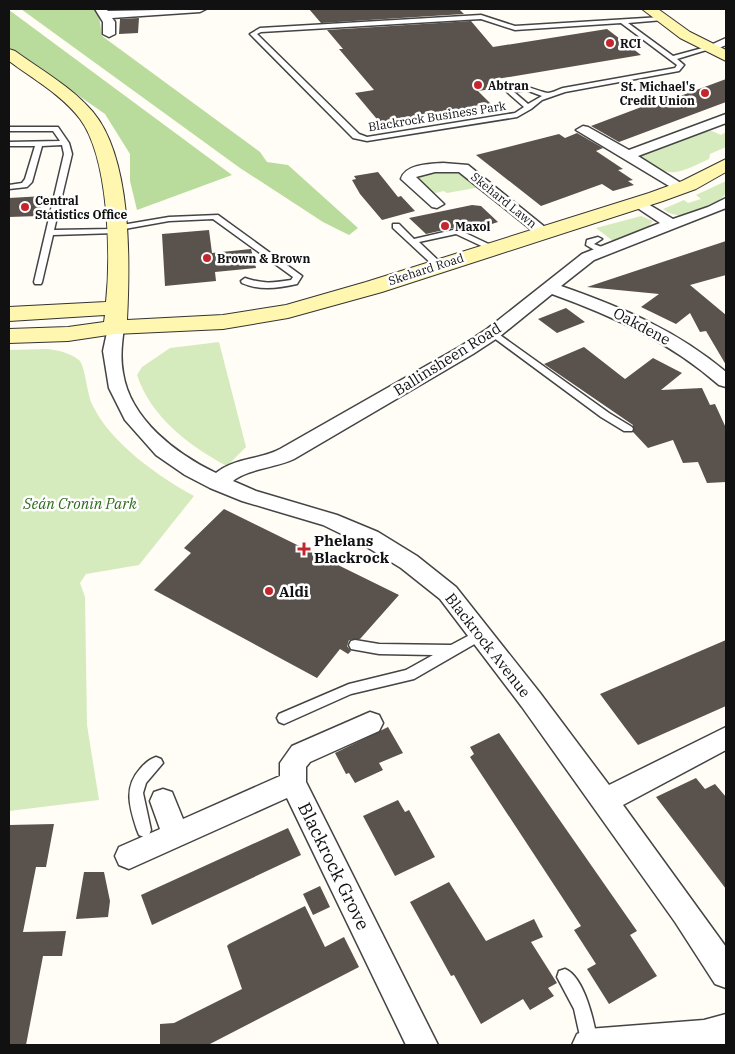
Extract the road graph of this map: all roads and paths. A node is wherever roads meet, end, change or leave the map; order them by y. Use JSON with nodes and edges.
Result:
{"nodes":[{"id":1,"x":200,"y":9,"type":"edge"},
{"id":2,"x":648,"y":9,"type":"edge"},
{"id":3,"x":103,"y":12,"type":"edge"},
{"id":4,"x":661,"y":19,"type":"junction"},
{"id":5,"x":622,"y":21,"type":"junction"},
{"id":6,"x":109,"y":34,"type":"dead end"},
{"id":7,"x":726,"y":41,"type":"edge"},
{"id":8,"x":710,"y":48,"type":"junction"},
{"id":9,"x":9,"y":54,"type":"edge"},
{"id":10,"x":726,"y":56,"type":"edge"},
{"id":11,"x":672,"y":58,"type":"junction"},
{"id":12,"x":547,"y":95,"type":"junction"},
{"id":13,"x":529,"y":108,"type":"junction"},
{"id":14,"x":726,"y":118,"type":"edge"},
{"id":15,"x":9,"y":129,"type":"edge"},
{"id":16,"x":583,"y":130,"type":"dead end"},
{"id":17,"x":65,"y":142,"type":"junction"},
{"id":18,"x":39,"y":143,"type":"junction"},
{"id":19,"x":9,"y":144,"type":"edge"},
{"id":20,"x":628,"y":155,"type":"junction"},
{"id":21,"x":726,"y":165,"type":"edge"},
{"id":22,"x":9,"y":187,"type":"edge"},
{"id":23,"x":679,"y":188,"type":"junction"},
{"id":24,"x":437,"y":199,"type":"dead end"},
{"id":25,"x":638,"y":202,"type":"junction"},
{"id":26,"x":726,"y":202,"type":"edge"},
{"id":27,"x":713,"y":210,"type":"junction"},
{"id":28,"x":726,"y":219,"type":"edge"},
{"id":29,"x":671,"y":224,"type":"junction"},
{"id":30,"x":396,"y":226,"type":"dead end"},
{"id":31,"x":116,"y":229,"type":"junction"},
{"id":32,"x":543,"y":232,"type":"junction"},
{"id":33,"x":49,"y":233,"type":"junction"},
{"id":34,"x":415,"y":244,"type":"junction"},
{"id":35,"x":493,"y":248,"type":"junction"},
{"id":36,"x":438,"y":265,"type":"junction"},
{"id":37,"x":245,"y":281,"type":"dead end"},
{"id":38,"x":38,"y":282,"type":"dead end"},
{"id":39,"x":550,"y":288,"type":"junction"},
{"id":40,"x":9,"y":314,"type":"edge"},
{"id":41,"x":115,"y":318,"type":"junction"},
{"id":42,"x":9,"y":323,"type":"edge"},
{"id":43,"x":493,"y":333,"type":"junction"},
{"id":44,"x":9,"y":336,"type":"edge"},
{"id":45,"x":726,"y":381,"type":"edge"},
{"id":46,"x":628,"y":429,"type":"dead end"},
{"id":47,"x":217,"y":483,"type":"junction"},
{"id":48,"x":481,"y":634,"type":"junction"},
{"id":49,"x":356,"y":645,"type":"dead end"},
{"id":50,"x":457,"y":648,"type":"junction"},
{"id":51,"x":284,"y":718,"type":"dead end"},
{"id":52,"x":370,"y":723,"type":"dead end"},
{"id":53,"x":726,"y":738,"type":"edge"},
{"id":54,"x":156,"y":763,"type":"dead end"},
{"id":55,"x":293,"y":783,"type":"junction"},
{"id":56,"x":163,"y":801,"type":"dead end"},
{"id":57,"x":604,"y":801,"type":"junction"},
{"id":58,"x":144,"y":830,"type":"dead end"},
{"id":59,"x":176,"y":835,"type":"junction"},
{"id":60,"x":130,"y":856,"type":"dead end"},
{"id":61,"x":726,"y":973,"type":"edge"},
{"id":62,"x":565,"y":977,"type":"dead end"},
{"id":63,"x":726,"y":1030,"type":"edge"},
{"id":64,"x":422,"y":1045,"type":"edge"},
{"id":65,"x":589,"y":1045,"type":"edge"}],
"edges":[{"from":1,"to":3,"type":"street"},
{"from":2,"to":4,"type":"main road"},
{"from":3,"to":6,"type":"street"},
{"from":4,"to":5,"type":"lane","name":"Blackrock Business Park"},
{"from":4,"to":8,"type":"main road"},
{"from":5,"to":11,"type":"lane"},
{"from":5,"to":13,"type":"lane","name":"Blackrock Business Park"},
{"from":7,"to":8,"type":"street"},
{"from":8,"to":10,"type":"main road"},
{"from":8,"to":11,"type":"lane"},
{"from":9,"to":31,"type":"main road"},
{"from":11,"to":12,"type":"lane","name":"Blackrock Business Park"},
{"from":12,"to":13,"type":"lane","name":"Blackrock Business Park"},
{"from":12,"to":13,"type":"lane","name":"Blackrock Business Park"},
{"from":14,"to":20,"type":"street"},
{"from":15,"to":17,"type":"lane"},
{"from":16,"to":20,"type":"street"},
{"from":17,"to":18,"type":"lane"},
{"from":17,"to":33,"type":"lane"},
{"from":18,"to":19,"type":"lane"},
{"from":18,"to":22,"type":"lane"},
{"from":20,"to":23,"type":"street"},
{"from":21,"to":23,"type":"main road","name":"Skehard Road"},
{"from":23,"to":25,"type":"main road","name":"Skehard Road"},
{"from":24,"to":32,"type":"street","name":"Skehard Lawn"},
{"from":25,"to":29,"type":"street"},
{"from":25,"to":32,"type":"main road","name":"Skehard Road"},
{"from":26,"to":27,"type":"street","name":"Ballinsheen Road"},
{"from":27,"to":28,"type":"street"},
{"from":27,"to":29,"type":"street","name":"Ballinsheen Road"},
{"from":29,"to":39,"type":"street","name":"Ballinsheen Road"},
{"from":30,"to":34,"type":"lane"},
{"from":31,"to":33,"type":"lane"},
{"from":31,"to":37,"type":"lane"},
{"from":31,"to":41,"type":"main road"},
{"from":32,"to":35,"type":"main road","name":"Skehard Road"},
{"from":33,"to":38,"type":"lane"},
{"from":34,"to":35,"type":"lane"},
{"from":34,"to":36,"type":"lane"},
{"from":35,"to":36,"type":"main road","name":"Skehard Road"},
{"from":36,"to":41,"type":"main road","name":"Skehard Road"},
{"from":39,"to":43,"type":"street","name":"Ballinsheen Road"},
{"from":39,"to":45,"type":"street","name":"Oakdene"},
{"from":40,"to":41,"type":"main road"},
{"from":41,"to":42,"type":"main road","name":"Skehard Road"},
{"from":41,"to":44,"type":"main road","name":"Skehard Road"},
{"from":41,"to":47,"type":"street","name":"Blackrock Avenue"},
{"from":43,"to":46,"type":"lane"},
{"from":43,"to":47,"type":"street","name":"Ballinsheen Road"},
{"from":47,"to":48,"type":"street","name":"Blackrock Avenue"},
{"from":48,"to":50,"type":"lane"},
{"from":48,"to":57,"type":"street","name":"Blackrock Avenue"},
{"from":49,"to":50,"type":"lane"},
{"from":50,"to":51,"type":"lane"},
{"from":52,"to":55,"type":"street"},
{"from":53,"to":57,"type":"street"},
{"from":54,"to":58,"type":"lane"},
{"from":55,"to":59,"type":"street"},
{"from":55,"to":64,"type":"street","name":"Blackrock Grove"},
{"from":56,"to":59,"type":"street"},
{"from":57,"to":61,"type":"street","name":"Blackrock Avenue"},
{"from":59,"to":60,"type":"street"},
{"from":62,"to":65,"type":"lane"},
{"from":63,"to":65,"type":"street"}]}
